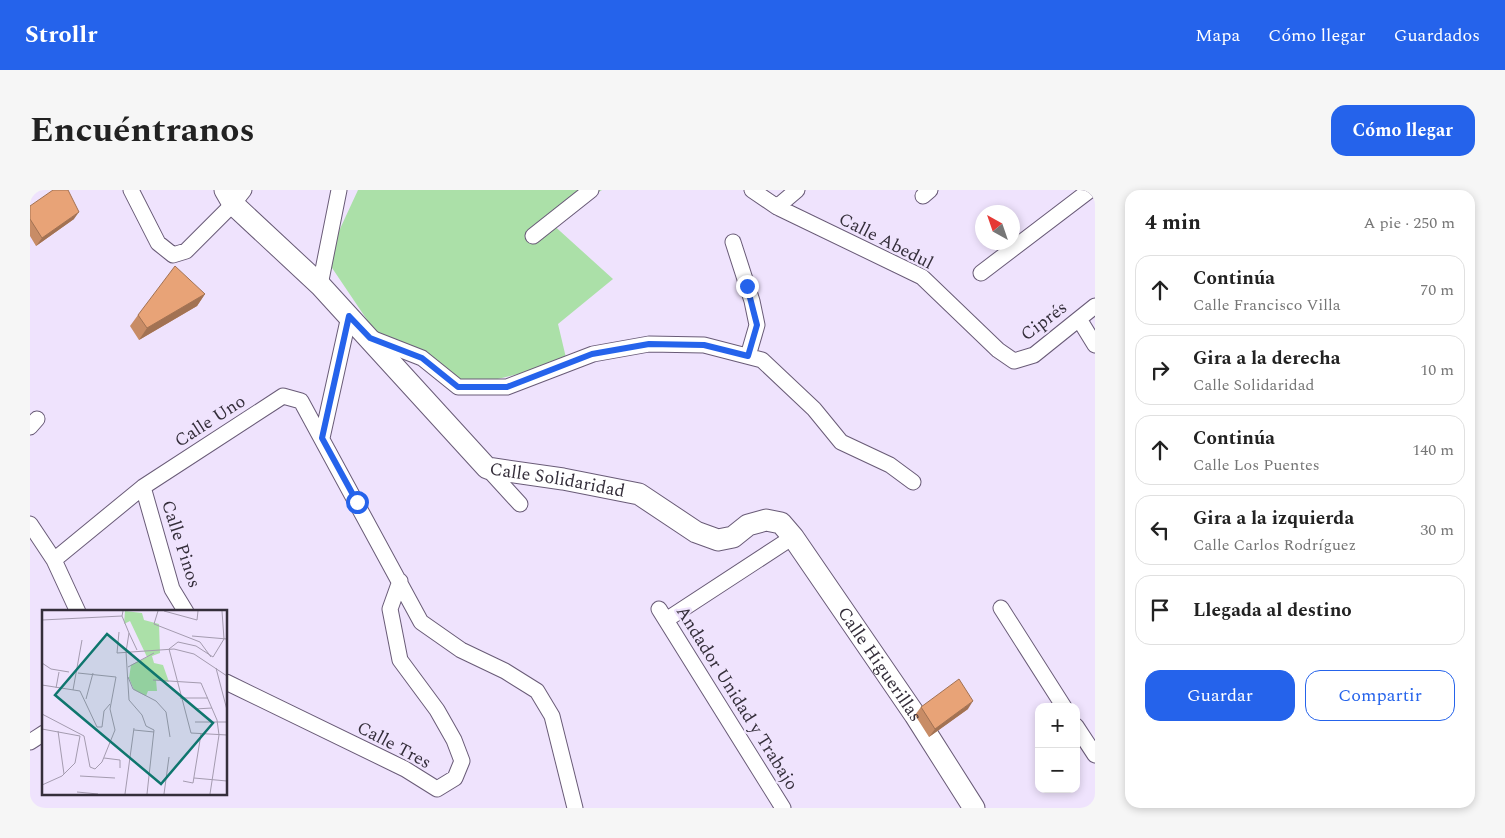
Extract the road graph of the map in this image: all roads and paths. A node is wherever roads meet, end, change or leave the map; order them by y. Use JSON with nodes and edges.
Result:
{"nodes":[{"id":1,"x":131,"y":190,"type":"edge"},
{"id":2,"x":339,"y":190,"type":"edge"},
{"id":3,"x":591,"y":190,"type":"edge"},
{"id":4,"x":752,"y":190,"type":"edge"},
{"id":5,"x":797,"y":190,"type":"edge"},
{"id":6,"x":1090,"y":190,"type":"edge"},
{"id":7,"x":234,"y":195,"type":"edge"},
{"id":8,"x":777,"y":207,"type":"junction"},
{"id":9,"x":533,"y":236,"type":"dead end"},
{"id":10,"x":733,"y":242,"type":"dead end"},
{"id":11,"x":981,"y":273,"type":"dead end"},
{"id":12,"x":320,"y":285,"type":"junction"},
{"id":13,"x":1095,"y":306,"type":"edge"},
{"id":14,"x":349,"y":316,"type":"junction"},
{"id":15,"x":1079,"y":318,"type":"junction"},
{"id":16,"x":370,"y":338,"type":"junction"},
{"id":17,"x":1095,"y":345,"type":"edge"},
{"id":18,"x":748,"y":356,"type":"junction"},
{"id":19,"x":1014,"y":361,"type":"joint"},
{"id":20,"x":322,"y":438,"type":"junction"},
{"id":21,"x":488,"y":468,"type":"junction"},
{"id":22,"x":913,"y":482,"type":"dead end"},
{"id":23,"x":143,"y":487,"type":"junction"},
{"id":24,"x":520,"y":504,"type":"dead end"},
{"id":25,"x":30,"y":524,"type":"edge"},
{"id":26,"x":787,"y":530,"type":"junction"},
{"id":27,"x":54,"y":560,"type":"junction"},
{"id":28,"x":400,"y":581,"type":"junction"},
{"id":29,"x":1001,"y":608,"type":"dead end"},
{"id":30,"x":77,"y":610,"type":"edge"},
{"id":31,"x":185,"y":610,"type":"edge"},
{"id":32,"x":228,"y":681,"type":"edge"},
{"id":33,"x":1061,"y":703,"type":"edge"},
{"id":34,"x":1080,"y":732,"type":"edge"},
{"id":35,"x":42,"y":734,"type":"edge"},
{"id":36,"x":30,"y":742,"type":"edge"},
{"id":37,"x":1095,"y":755,"type":"edge"},
{"id":38,"x":575,"y":808,"type":"edge"},
{"id":39,"x":782,"y":808,"type":"edge"},
{"id":40,"x":974,"y":808,"type":"edge"}],
"edges":[{"from":1,"to":7,"type":"street"},
{"from":2,"to":12,"type":"street"},
{"from":3,"to":9,"type":"street"},
{"from":4,"to":8,"type":"street","name":"Calle Abedul"},
{"from":5,"to":8,"type":"street"},
{"from":6,"to":11,"type":"street"},
{"from":7,"to":12,"type":"main road","name":"Calle Solidaridad"},
{"from":8,"to":19,"type":"street","name":"Calle Abedul"},
{"from":10,"to":18,"type":"street"},
{"from":12,"to":14,"type":"main road","name":"Calle Solidaridad"},
{"from":13,"to":15,"type":"street","name":"Ciprés"},
{"from":14,"to":16,"type":"main road","name":"Calle Solidaridad"},
{"from":14,"to":20,"type":"street"},
{"from":15,"to":17,"type":"street"},
{"from":15,"to":19,"type":"street","name":"Ciprés"},
{"from":16,"to":18,"type":"street"},
{"from":16,"to":21,"type":"main road","name":"Calle Solidaridad"},
{"from":18,"to":22,"type":"street"},
{"from":20,"to":23,"type":"street","name":"Calle Uno"},
{"from":20,"to":28,"type":"street"},
{"from":21,"to":24,"type":"street"},
{"from":21,"to":26,"type":"main road","name":"Calle Solidaridad"},
{"from":23,"to":27,"type":"street","name":"Calle Uno"},
{"from":23,"to":31,"type":"street","name":"Calle Pinos"},
{"from":25,"to":27,"type":"street"},
{"from":26,"to":39,"type":"street","name":"Andador Unidad y Trabajo"},
{"from":26,"to":40,"type":"main road","name":"Calle Higuerillas"},
{"from":27,"to":30,"type":"street"},
{"from":28,"to":32,"type":"street","name":"Calle Tres"},
{"from":28,"to":38,"type":"street"},
{"from":29,"to":33,"type":"street"},
{"from":34,"to":37,"type":"street"},
{"from":35,"to":36,"type":"street"}]}
